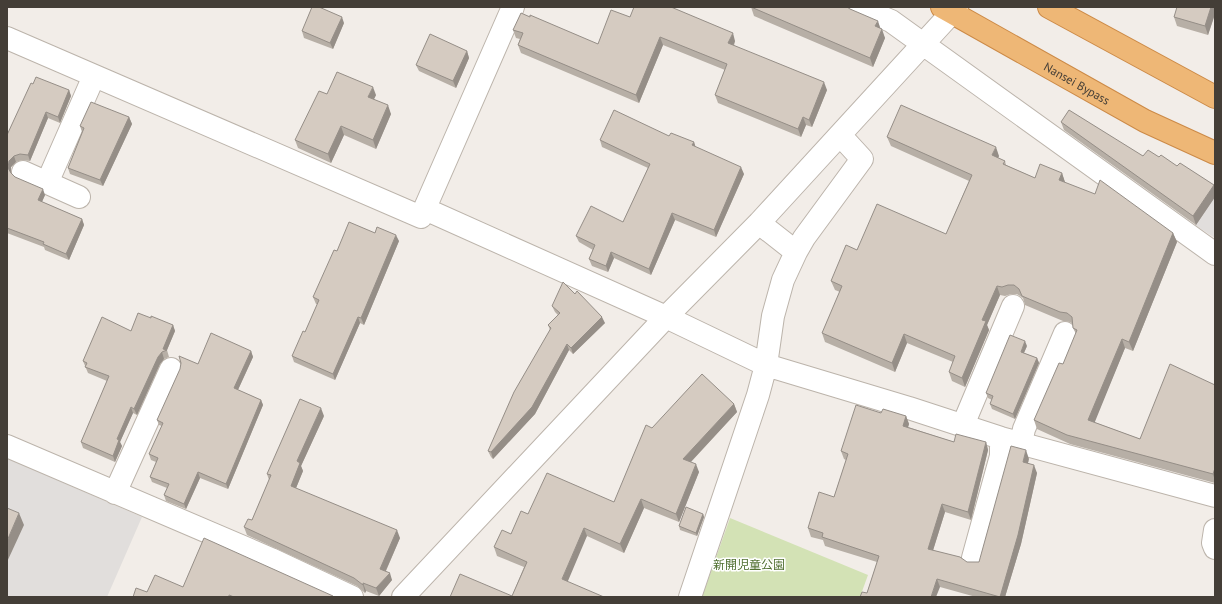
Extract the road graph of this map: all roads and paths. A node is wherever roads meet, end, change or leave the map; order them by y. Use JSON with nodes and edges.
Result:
{"nodes":[{"id":1,"x":513,"y":7,"type":"edge"},
{"id":2,"x":858,"y":7,"type":"edge"},
{"id":3,"x":1049,"y":7,"type":"edge"},
{"id":4,"x":950,"y":9,"type":"edge"},
{"id":5,"x":7,"y":38,"type":"edge"},
{"id":6,"x":924,"y":45,"type":"junction"},
{"id":7,"x":94,"y":76,"type":"junction"},
{"id":8,"x":1215,"y":96,"type":"edge"},
{"id":9,"x":840,"y":135,"type":"junction"},
{"id":10,"x":1215,"y":153,"type":"edge"},
{"id":11,"x":23,"y":172,"type":"dead end"},
{"id":12,"x":47,"y":183,"type":"junction"},
{"id":13,"x":78,"y":197,"type":"dead end"},
{"id":14,"x":425,"y":209,"type":"junction"},
{"id":15,"x":759,"y":223,"type":"junction"},
{"id":16,"x":796,"y":252,"type":"junction"},
{"id":17,"x":1215,"y":254,"type":"edge"},
{"id":18,"x":1013,"y":306,"type":"dead end"},
{"id":19,"x":666,"y":317,"type":"junction"},
{"id":20,"x":1065,"y":333,"type":"dead end"},
{"id":21,"x":766,"y":365,"type":"junction"},
{"id":22,"x":171,"y":369,"type":"dead end"},
{"id":23,"x":963,"y":426,"type":"junction"},
{"id":24,"x":1011,"y":440,"type":"junction"},
{"id":25,"x":7,"y":446,"type":"edge"},
{"id":26,"x":114,"y":493,"type":"junction"},
{"id":27,"x":1215,"y":496,"type":"edge"},
{"id":28,"x":1215,"y":530,"type":"edge"},
{"id":29,"x":1215,"y":548,"type":"edge"},
{"id":30,"x":973,"y":558,"type":"dead end"},
{"id":31,"x":352,"y":597,"type":"edge"},
{"id":32,"x":402,"y":597,"type":"edge"},
{"id":33,"x":690,"y":597,"type":"edge"}],
"edges":[{"from":1,"to":14,"type":"street"},
{"from":2,"to":6,"type":"street"},
{"from":3,"to":8,"type":"highway"},
{"from":4,"to":6,"type":"street"},
{"from":4,"to":10,"type":"highway","name":"Nansei Bypass"},
{"from":5,"to":7,"type":"street"},
{"from":6,"to":9,"type":"street"},
{"from":6,"to":17,"type":"street"},
{"from":7,"to":12,"type":"street"},
{"from":7,"to":14,"type":"street"},
{"from":9,"to":15,"type":"street"},
{"from":9,"to":16,"type":"street"},
{"from":11,"to":12,"type":"street"},
{"from":12,"to":13,"type":"street"},
{"from":14,"to":19,"type":"street"},
{"from":15,"to":16,"type":"street"},
{"from":15,"to":19,"type":"street"},
{"from":16,"to":21,"type":"street"},
{"from":18,"to":23,"type":"street"},
{"from":19,"to":21,"type":"street"},
{"from":19,"to":32,"type":"street"},
{"from":20,"to":24,"type":"street"},
{"from":21,"to":23,"type":"street"},
{"from":21,"to":33,"type":"street"},
{"from":22,"to":26,"type":"street"},
{"from":23,"to":24,"type":"street"},
{"from":24,"to":27,"type":"street"},
{"from":24,"to":30,"type":"street"},
{"from":25,"to":26,"type":"street"},
{"from":26,"to":31,"type":"street"},
{"from":28,"to":29,"type":"street"}]}
